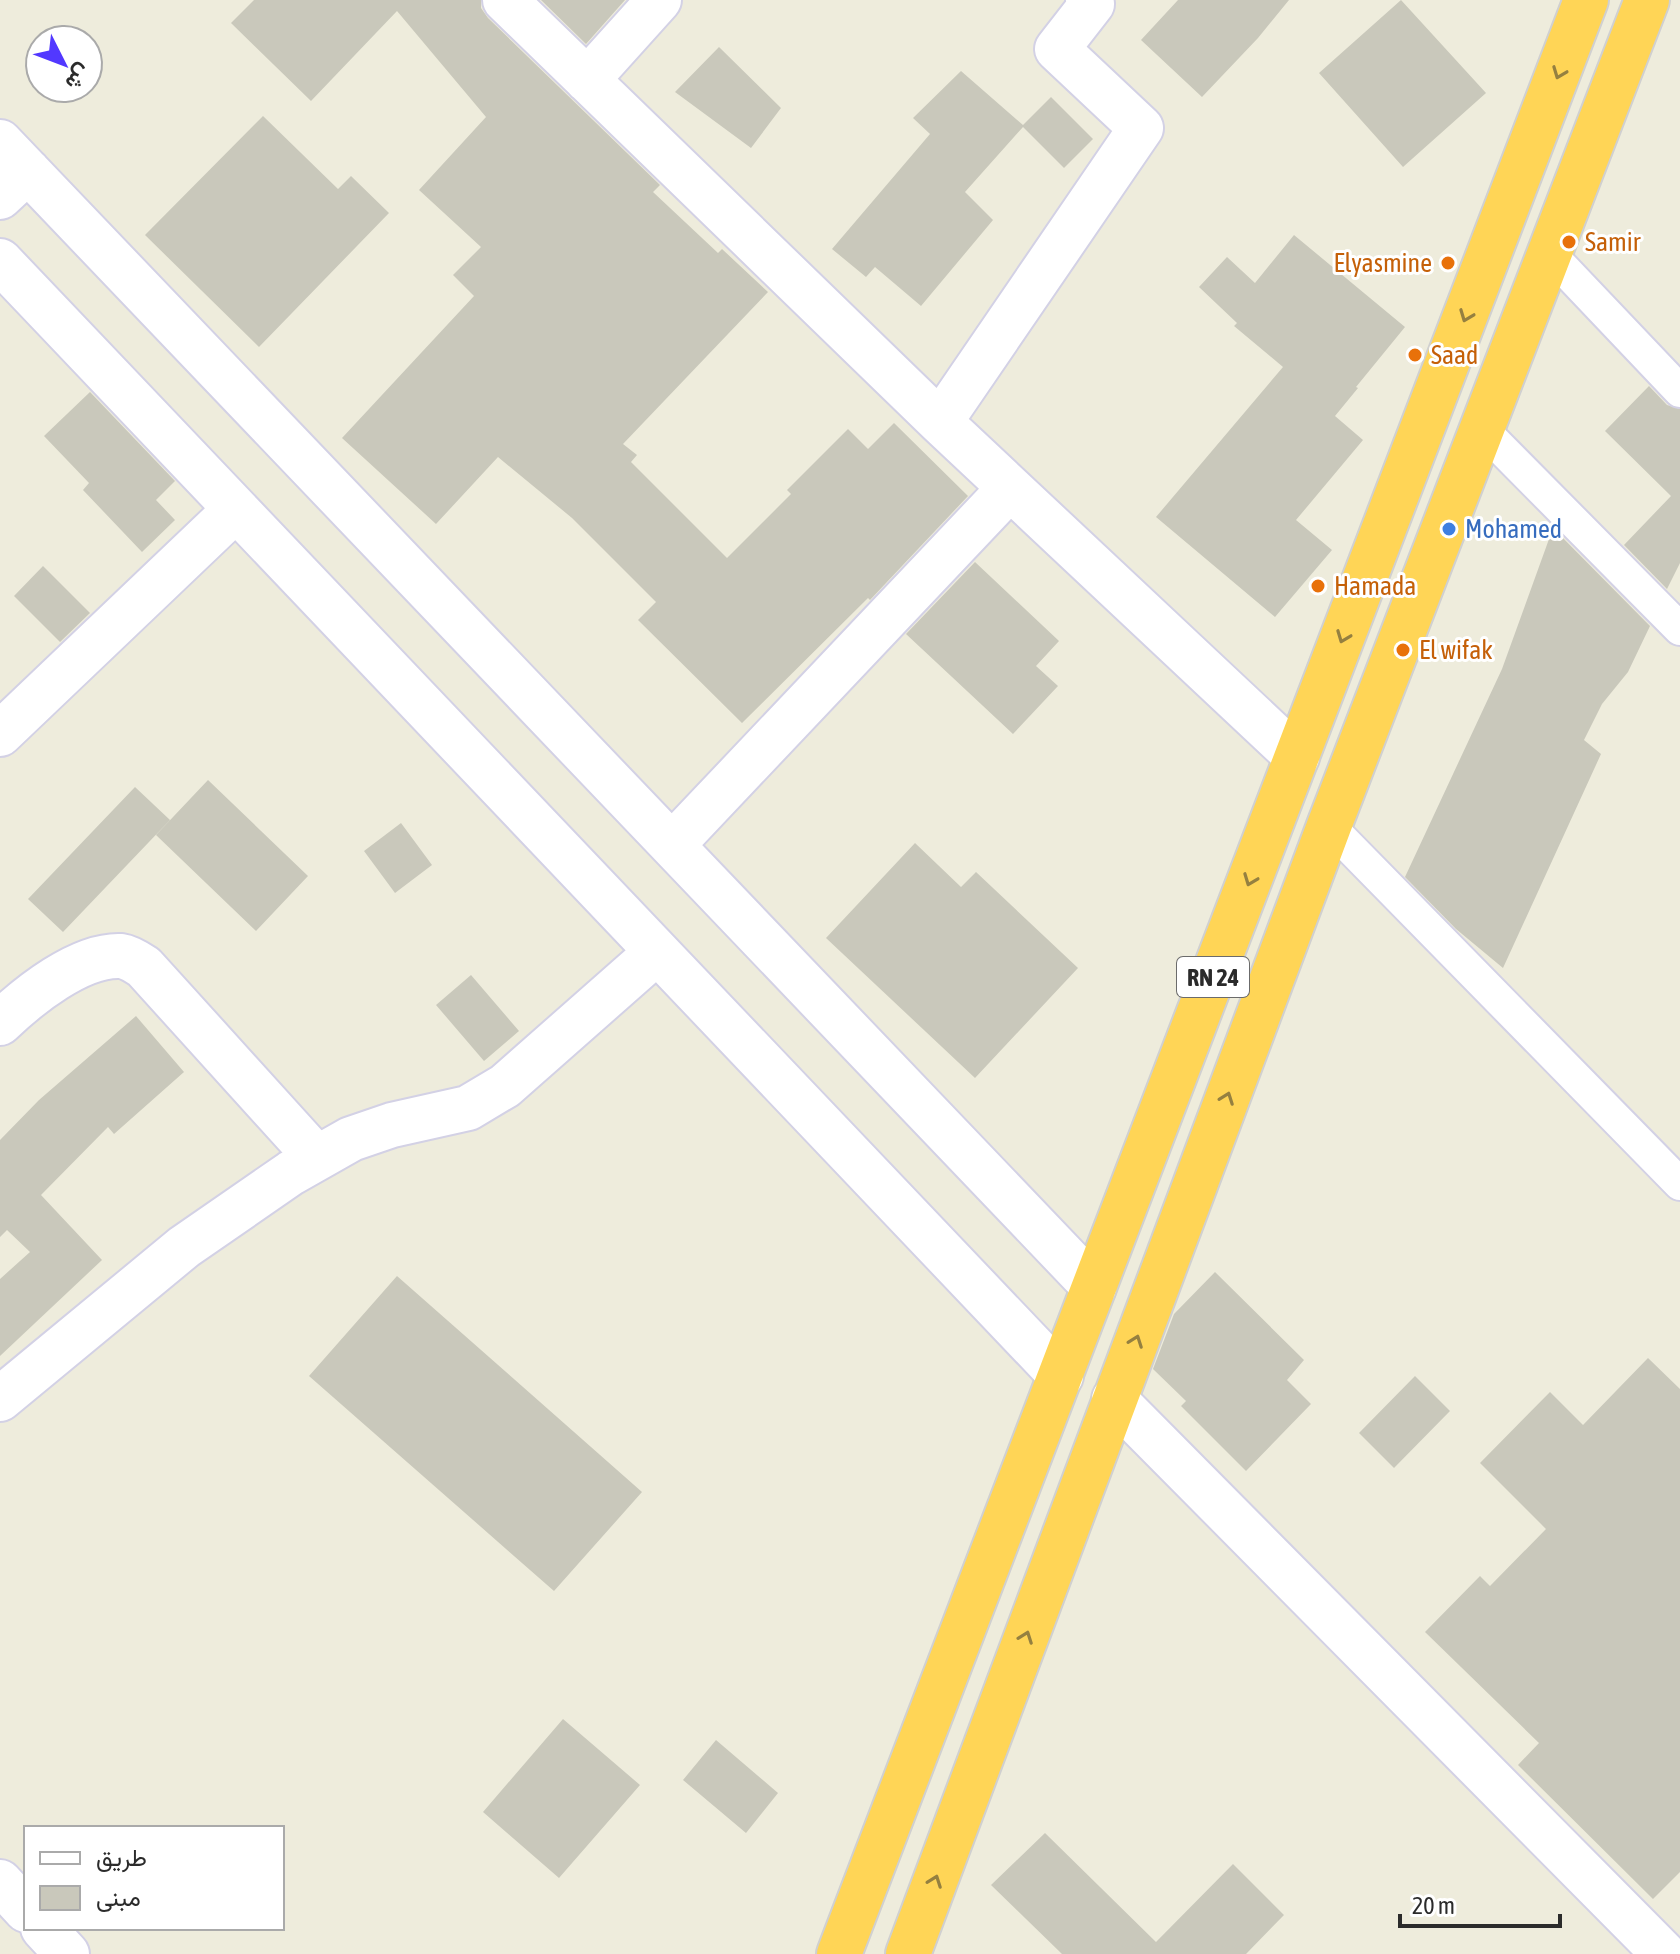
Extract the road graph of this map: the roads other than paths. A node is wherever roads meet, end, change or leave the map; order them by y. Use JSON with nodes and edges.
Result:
{"nodes":[{"id":1,"x":505,"y":0,"type":"edge"},
{"id":2,"x":659,"y":0,"type":"edge"},
{"id":3,"x":1088,"y":0,"type":"edge"},
{"id":4,"x":1586,"y":0,"type":"edge"},
{"id":5,"x":1647,"y":0,"type":"edge"},
{"id":6,"x":587,"y":80,"type":"junction"},
{"id":7,"x":9,"y":170,"type":"edge"},
{"id":8,"x":1548,"y":252,"type":"junction"},
{"id":9,"x":0,"y":261,"type":"edge"},
{"id":10,"x":1680,"y":391,"type":"edge"},
{"id":11,"x":940,"y":422,"type":"junction"},
{"id":12,"x":1481,"y":428,"type":"junction"},
{"id":13,"x":1010,"y":488,"type":"junction"},
{"id":14,"x":236,"y":509,"type":"junction"},
{"id":15,"x":1680,"y":629,"type":"edge"},
{"id":16,"x":0,"y":734,"type":"edge"},
{"id":17,"x":1297,"y":757,"type":"junction"},
{"id":18,"x":1329,"y":826,"type":"junction"},
{"id":19,"x":672,"y":845,"type":"junction"},
{"id":20,"x":657,"y":952,"type":"junction"},
{"id":21,"x":0,"y":1023,"type":"edge"},
{"id":22,"x":317,"y":1158,"type":"junction"},
{"id":23,"x":1680,"y":1184,"type":"edge"},
{"id":24,"x":1094,"y":1287,"type":"junction"},
{"id":25,"x":1061,"y":1376,"type":"junction"},
{"id":26,"x":0,"y":1399,"type":"edge"},
{"id":27,"x":1114,"y":1399,"type":"junction"},
{"id":28,"x":0,"y":1882,"type":"edge"},
{"id":29,"x":24,"y":1908,"type":"edge"},
{"id":30,"x":45,"y":1930,"type":"edge"},
{"id":31,"x":67,"y":1954,"type":"edge"},
{"id":32,"x":839,"y":1954,"type":"edge"},
{"id":33,"x":908,"y":1954,"type":"edge"},
{"id":34,"x":1664,"y":1954,"type":"edge"}],
"edges":[{"from":1,"to":6,"type":"street"},
{"from":2,"to":6,"type":"street"},
{"from":3,"to":11,"type":"street"},
{"from":4,"to":17,"type":"highway","number":"RN 24","one_way":true},
{"from":5,"to":8,"type":"highway","number":"RN 24"},
{"from":6,"to":11,"type":"street"},
{"from":7,"to":19,"type":"street"},
{"from":8,"to":10,"type":"lane"},
{"from":8,"to":12,"type":"highway","number":"RN 24"},
{"from":9,"to":14,"type":"street"},
{"from":11,"to":13,"type":"street"},
{"from":12,"to":15,"type":"lane"},
{"from":12,"to":18,"type":"highway","number":"RN 24"},
{"from":13,"to":17,"type":"street"},
{"from":13,"to":19,"type":"street"},
{"from":14,"to":16,"type":"street"},
{"from":14,"to":20,"type":"street"},
{"from":17,"to":24,"type":"highway","number":"RN 24","one_way":true},
{"from":18,"to":23,"type":"lane"},
{"from":27,"to":18,"type":"highway","number":"RN 24","one_way":true},
{"from":19,"to":24,"type":"street"},
{"from":20,"to":22,"type":"street"},
{"from":20,"to":25,"type":"street"},
{"from":21,"to":22,"type":"street"},
{"from":22,"to":26,"type":"street"},
{"from":24,"to":25,"type":"highway","number":"RN 24"},
{"from":25,"to":32,"type":"highway","number":"RN 24"},
{"from":33,"to":27,"type":"highway","number":"RN 24","one_way":true},
{"from":27,"to":34,"type":"street"},
{"from":28,"to":29,"type":"street"},
{"from":30,"to":31,"type":"street"}]}
